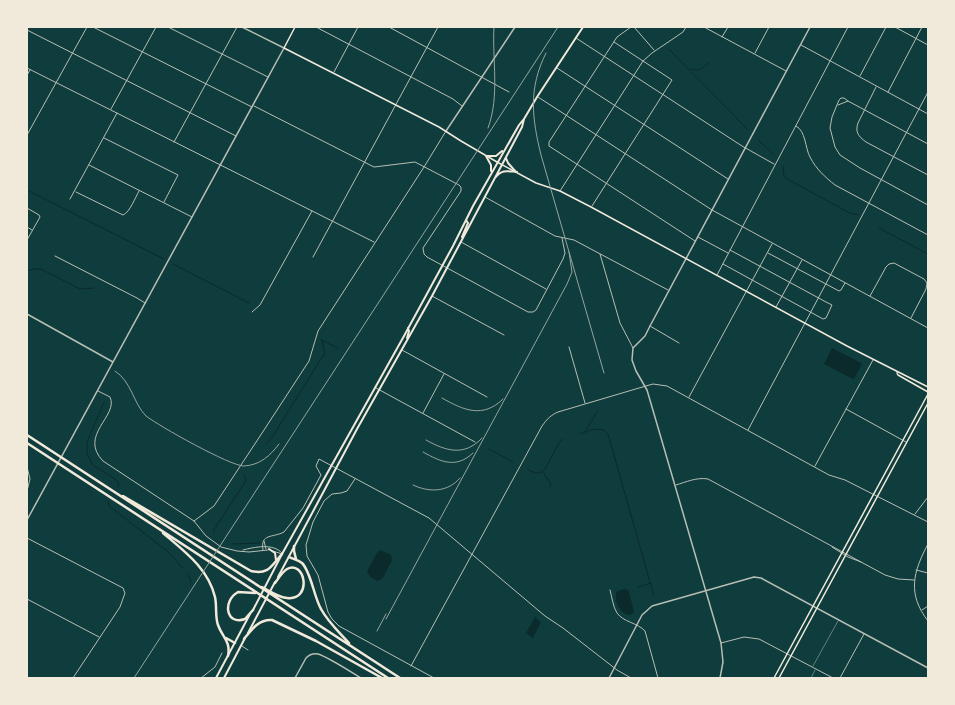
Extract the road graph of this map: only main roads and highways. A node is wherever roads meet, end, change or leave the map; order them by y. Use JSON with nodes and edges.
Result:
{"nodes":[{"id":1,"x":296,"y":27,"type":"edge"},
{"id":2,"x":583,"y":27,"type":"edge"},
{"id":3,"x":524,"y":119,"type":"junction"},
{"id":4,"x":504,"y":149,"type":"junction"},
{"id":5,"x":507,"y":155,"type":"junction"},
{"id":6,"x":486,"y":156,"type":"junction"},
{"id":7,"x":497,"y":162,"type":"junction"},
{"id":8,"x":502,"y":164,"type":"junction"},
{"id":9,"x":517,"y":172,"type":"junction"},
{"id":10,"x":489,"y":176,"type":"junction"},
{"id":11,"x":490,"y":186,"type":"junction"},
{"id":12,"x":466,"y":220,"type":"junction"},
{"id":13,"x":458,"y":246,"type":"junction"},
{"id":14,"x":408,"y":328,"type":"junction"},
{"id":15,"x":404,"y":347,"type":"junction"},
{"id":16,"x":897,"y":373,"type":"junction"},
{"id":17,"x":928,"y":387,"type":"edge"},
{"id":18,"x":928,"y":393,"type":"edge"},
{"id":19,"x":928,"y":403,"type":"edge"},
{"id":20,"x":27,"y":435,"type":"edge"},
{"id":21,"x":27,"y":443,"type":"edge"},
{"id":22,"x":108,"y":488,"type":"junction"},
{"id":23,"x":155,"y":526,"type":"junction"},
{"id":24,"x":294,"y":546,"type":"junction"},
{"id":25,"x":268,"y":550,"type":"road end"},
{"id":26,"x":282,"y":554,"type":"junction"},
{"id":27,"x":289,"y":557,"type":"junction"},
{"id":28,"x":296,"y":559,"type":"junction"},
{"id":29,"x":276,"y":560,"type":"junction"},
{"id":30,"x":275,"y":567,"type":"junction"},
{"id":31,"x":249,"y":580,"type":"junction"},
{"id":32,"x":275,"y":583,"type":"junction"},
{"id":33,"x":257,"y":593,"type":"junction"},
{"id":34,"x":253,"y":610,"type":"junction"},
{"id":35,"x":224,"y":637,"type":"junction"},
{"id":36,"x":244,"y":639,"type":"junction"},
{"id":37,"x":235,"y":643,"type":"junction"},
{"id":38,"x":241,"y":646,"type":"junction"},
{"id":39,"x":352,"y":646,"type":"junction"},
{"id":40,"x":228,"y":656,"type":"junction"},
{"id":41,"x":216,"y":678,"type":"edge"},
{"id":42,"x":224,"y":678,"type":"edge"},
{"id":43,"x":382,"y":678,"type":"edge"},
{"id":44,"x":388,"y":678,"type":"edge"},
{"id":45,"x":400,"y":678,"type":"edge"},
{"id":46,"x":774,"y":678,"type":"edge"},
{"id":47,"x":779,"y":678,"type":"edge"}],
"edges":[{"from":1,"to":6,"type":"main road"},
{"from":2,"to":3,"type":"main road"},
{"from":3,"to":4,"type":"main road"},
{"from":3,"to":5,"type":"main road"},
{"from":4,"to":6,"type":"main road"},
{"from":4,"to":7,"type":"main road"},
{"from":5,"to":8,"type":"main road"},
{"from":5,"to":9,"type":"main road"},
{"from":6,"to":7,"type":"main road"},
{"from":6,"to":10,"type":"main road"},
{"from":7,"to":8,"type":"main road"},
{"from":7,"to":10,"type":"main road"},
{"from":8,"to":9,"type":"main road"},
{"from":8,"to":11,"type":"main road"},
{"from":9,"to":11,"type":"main road"},
{"from":9,"to":16,"type":"main road"},
{"from":10,"to":12,"type":"main road"},
{"from":11,"to":13,"type":"main road"},
{"from":12,"to":13,"type":"main road"},
{"from":12,"to":14,"type":"main road"},
{"from":13,"to":15,"type":"main road"},
{"from":14,"to":15,"type":"main road"},
{"from":14,"to":26,"type":"main road"},
{"from":15,"to":24,"type":"main road"},
{"from":16,"to":17,"type":"main road"},
{"from":16,"to":18,"type":"main road"},
{"from":18,"to":46,"type":"main road"},
{"from":19,"to":47,"type":"main road"},
{"from":20,"to":22,"type":"highway"},
{"from":21,"to":23,"type":"highway"},
{"from":22,"to":29,"type":"highway"},
{"from":22,"to":31,"type":"highway"},
{"from":23,"to":33,"type":"highway"},
{"from":23,"to":35,"type":"highway"},
{"from":24,"to":27,"type":"main road"},
{"from":24,"to":28,"type":"highway"},
{"from":25,"to":29,"type":"main road"},
{"from":26,"to":29,"type":"highway"},
{"from":26,"to":30,"type":"main road"},
{"from":27,"to":28,"type":"highway"},
{"from":27,"to":32,"type":"main road"},
{"from":28,"to":39,"type":"highway"},
{"from":29,"to":30,"type":"main road"},
{"from":30,"to":34,"type":"main road"},
{"from":31,"to":32,"type":"highway"},
{"from":31,"to":39,"type":"highway"},
{"from":32,"to":36,"type":"main road"},
{"from":33,"to":34,"type":"highway"},
{"from":33,"to":44,"type":"highway"},
{"from":34,"to":37,"type":"main road"},
{"from":35,"to":37,"type":"highway"},
{"from":35,"to":40,"type":"highway"},
{"from":36,"to":38,"type":"main road"},
{"from":36,"to":43,"type":"highway"},
{"from":37,"to":38,"type":"main road"},
{"from":37,"to":40,"type":"main road"},
{"from":38,"to":42,"type":"main road"},
{"from":39,"to":45,"type":"highway"},
{"from":40,"to":41,"type":"main road"}]}
